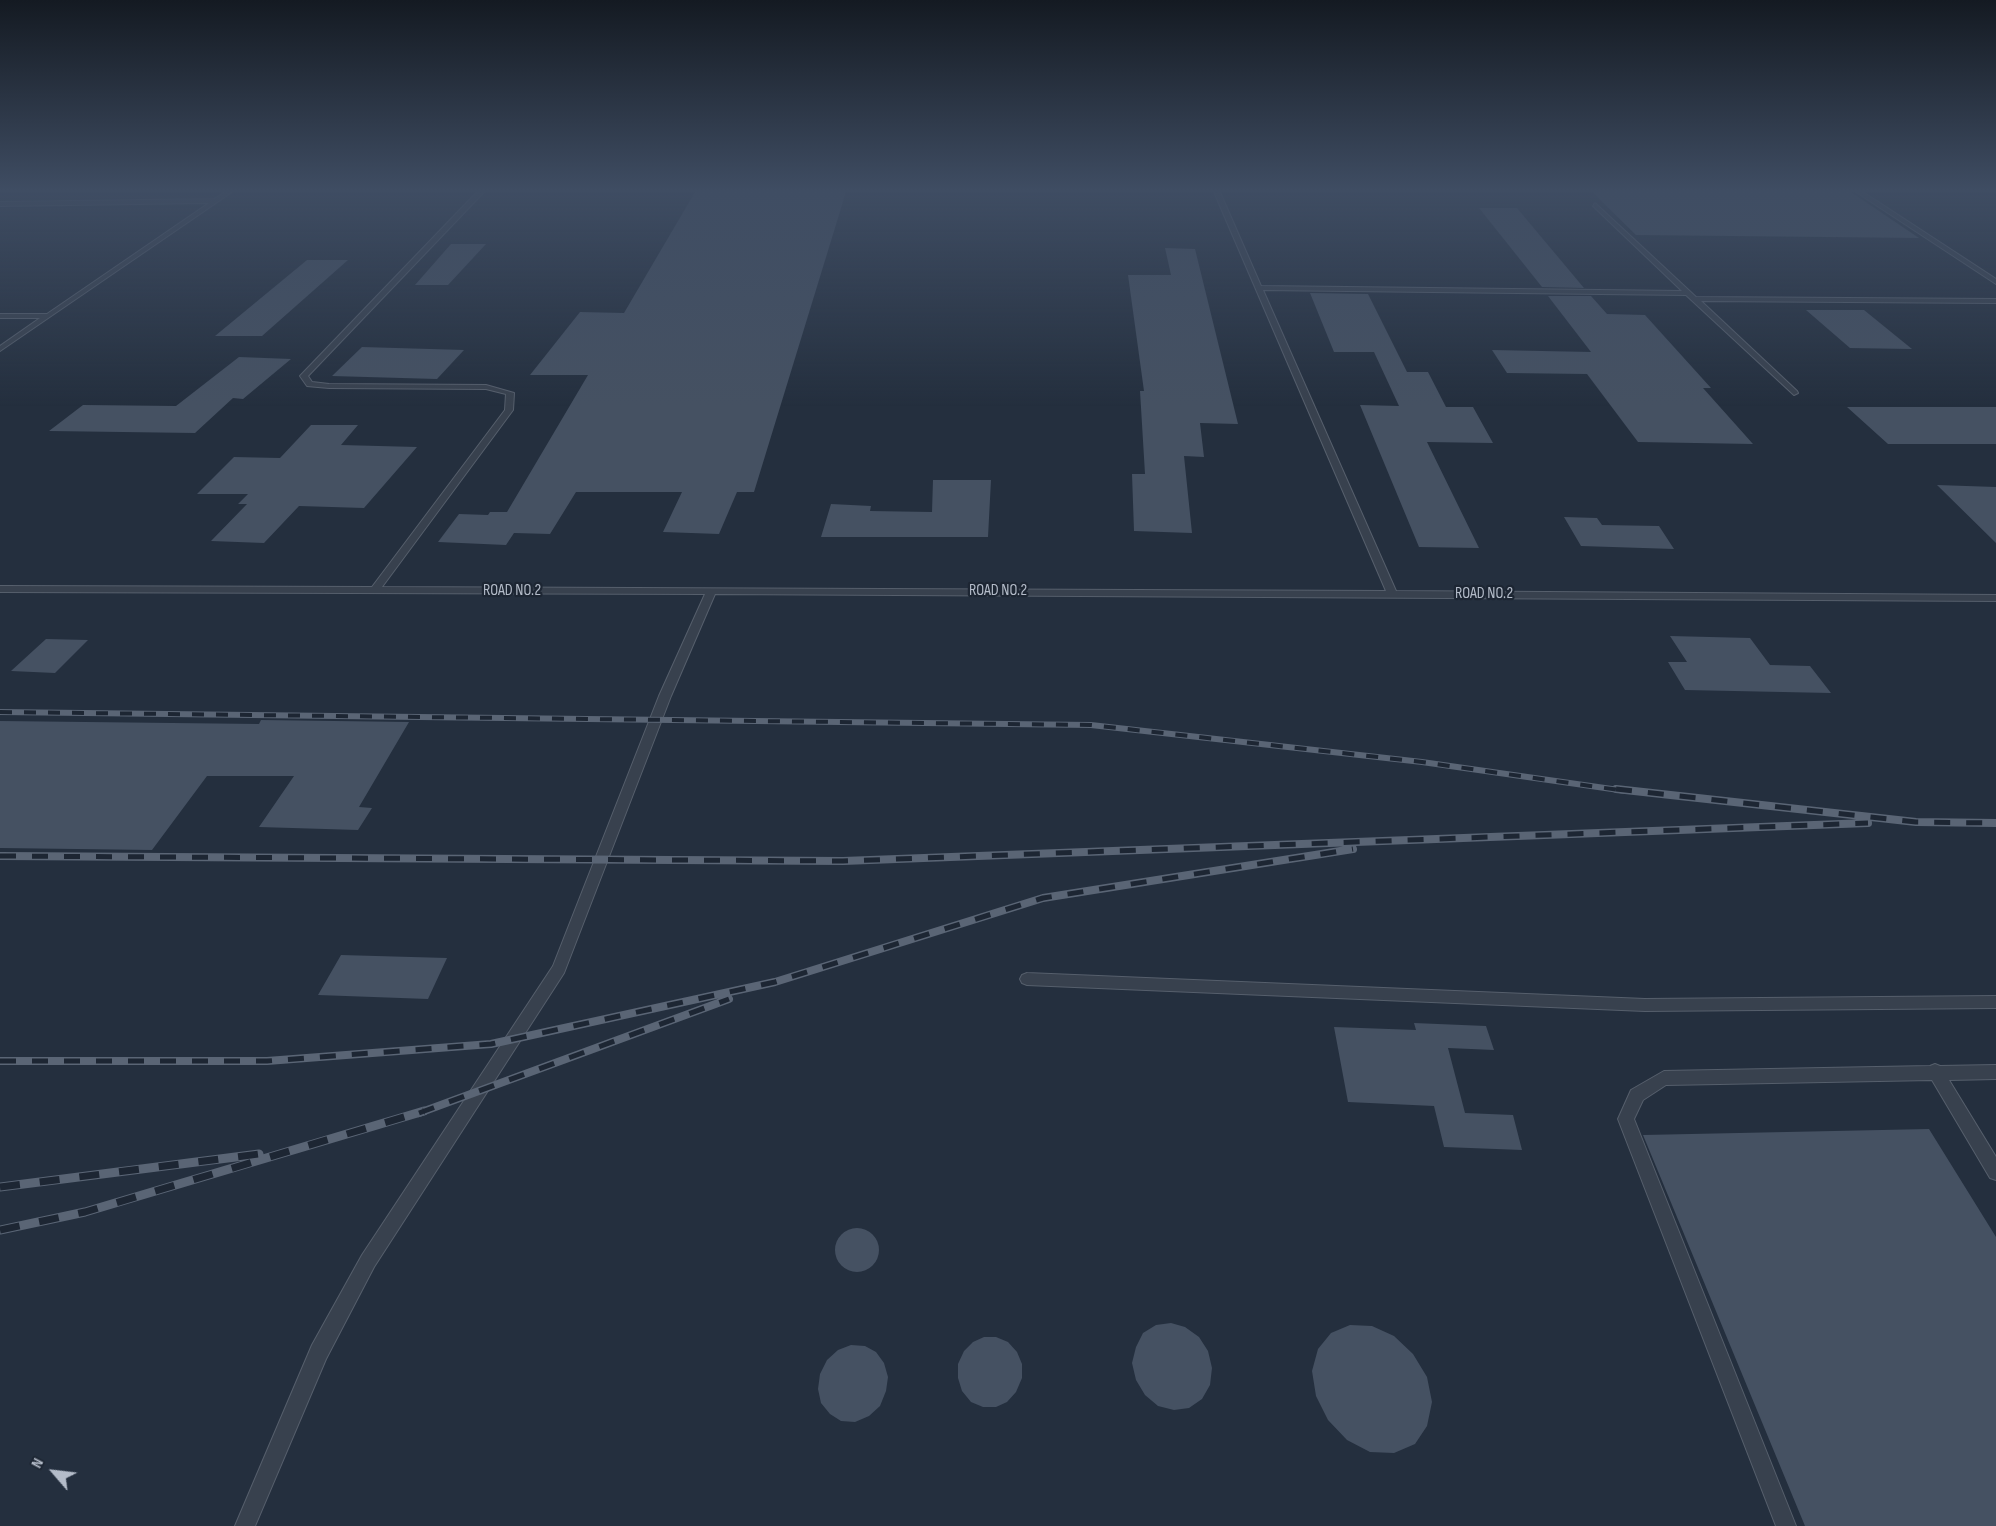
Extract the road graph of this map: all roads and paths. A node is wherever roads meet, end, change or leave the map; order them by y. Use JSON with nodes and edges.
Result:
{"nodes":[{"id":1,"x":125,"y":263,"type":"edge"},
{"id":2,"x":413,"y":263,"type":"edge"},
{"id":3,"x":1247,"y":263,"type":"edge"},
{"id":4,"x":1657,"y":263,"type":"edge"},
{"id":5,"x":1967,"y":263,"type":"edge"},
{"id":6,"x":1996,"y":282,"type":"edge"},
{"id":7,"x":1258,"y":288,"type":"junction"},
{"id":8,"x":1692,"y":296,"type":"junction"},
{"id":9,"x":1996,"y":302,"type":"edge"},
{"id":10,"x":0,"y":316,"type":"edge"},
{"id":11,"x":47,"y":316,"type":"junction"},
{"id":12,"x":0,"y":349,"type":"edge"},
{"id":13,"x":1794,"y":393,"type":"dead end"},
{"id":14,"x":0,"y":590,"type":"edge"},
{"id":15,"x":374,"y":591,"type":"junction"},
{"id":16,"x":711,"y":591,"type":"junction"},
{"id":17,"x":1392,"y":594,"type":"junction"},
{"id":18,"x":1996,"y":598,"type":"edge"},
{"id":19,"x":1027,"y":979,"type":"dead end"},
{"id":20,"x":1996,"y":1002,"type":"edge"},
{"id":21,"x":1935,"y":1071,"type":"junction"},
{"id":22,"x":1996,"y":1072,"type":"edge"},
{"id":23,"x":1996,"y":1172,"type":"edge"},
{"id":24,"x":245,"y":1526,"type":"edge"},
{"id":25,"x":1786,"y":1526,"type":"edge"}],
"edges":[{"from":1,"to":11,"type":"lane"},
{"from":2,"to":15,"type":"lane"},
{"from":3,"to":7,"type":"lane"},
{"from":4,"to":8,"type":"lane"},
{"from":5,"to":6,"type":"lane"},
{"from":7,"to":8,"type":"lane"},
{"from":7,"to":17,"type":"lane"},
{"from":8,"to":9,"type":"lane"},
{"from":8,"to":13,"type":"lane"},
{"from":10,"to":11,"type":"lane"},
{"from":11,"to":12,"type":"lane"},
{"from":14,"to":15,"type":"lane","name":"ROAD NO.2"},
{"from":15,"to":16,"type":"lane","name":"ROAD NO.2"},
{"from":16,"to":17,"type":"lane","name":"ROAD NO.2"},
{"from":16,"to":24,"type":"lane"},
{"from":17,"to":18,"type":"lane","name":"ROAD NO.2"},
{"from":19,"to":20,"type":"lane"},
{"from":21,"to":22,"type":"lane"},
{"from":21,"to":23,"type":"lane"},
{"from":21,"to":25,"type":"lane"}]}
